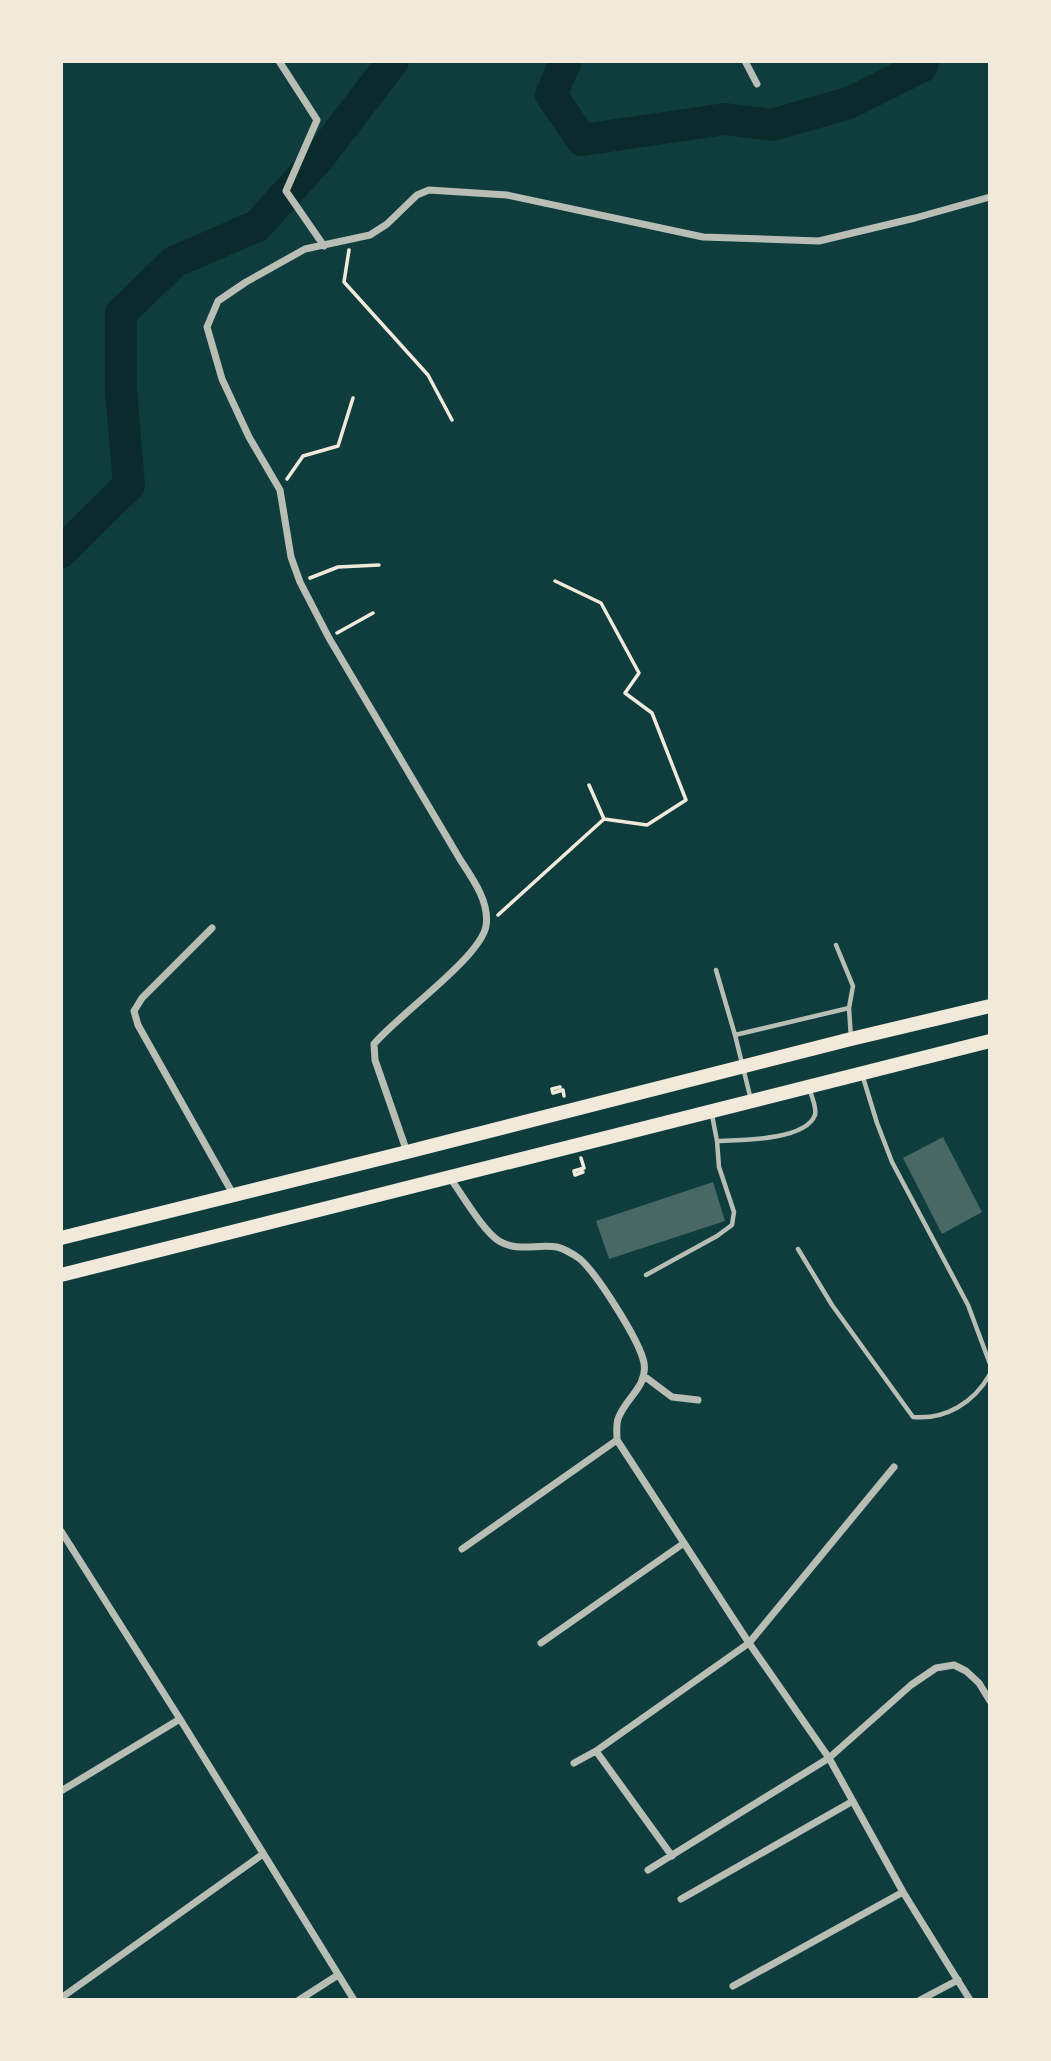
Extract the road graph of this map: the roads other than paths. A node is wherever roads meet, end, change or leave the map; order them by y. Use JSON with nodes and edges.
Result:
{"nodes":[{"id":1,"x":279,"y":61,"type":"edge"},
{"id":2,"x":745,"y":61,"type":"edge"},
{"id":3,"x":757,"y":84,"type":"dead end"},
{"id":4,"x":990,"y":197,"type":"edge"},
{"id":5,"x":324,"y":246,"type":"junction"},
{"id":6,"x":212,"y":928,"type":"dead end"},
{"id":7,"x":836,"y":945,"type":"dead end"},
{"id":8,"x":716,"y":970,"type":"dead end"},
{"id":9,"x":990,"y":1006,"type":"edge"},
{"id":10,"x":849,"y":1009,"type":"junction"},
{"id":11,"x":736,"y":1035,"type":"junction"},
{"id":12,"x":851,"y":1039,"type":"junction"},
{"id":13,"x":990,"y":1041,"type":"edge"},
{"id":14,"x":743,"y":1067,"type":"junction"},
{"id":15,"x":862,"y":1073,"type":"junction"},
{"id":16,"x":809,"y":1088,"type":"junction"},
{"id":17,"x":752,"y":1101,"type":"junction"},
{"id":18,"x":711,"y":1111,"type":"junction"},
{"id":19,"x":717,"y":1141,"type":"junction"},
{"id":20,"x":407,"y":1152,"type":"junction"},
{"id":21,"x":450,"y":1177,"type":"junction"},
{"id":22,"x":233,"y":1194,"type":"junction"},
{"id":23,"x":61,"y":1238,"type":"edge"},
{"id":24,"x":798,"y":1249,"type":"dead end"},
{"id":25,"x":61,"y":1275,"type":"edge"},
{"id":26,"x":646,"y":1275,"type":"dead end"},
{"id":27,"x":990,"y":1364,"type":"edge"},
{"id":28,"x":990,"y":1374,"type":"edge"},
{"id":29,"x":644,"y":1376,"type":"junction"},
{"id":30,"x":698,"y":1400,"type":"dead end"},
{"id":31,"x":617,"y":1440,"type":"junction"},
{"id":32,"x":894,"y":1467,"type":"dead end"},
{"id":33,"x":61,"y":1531,"type":"edge"},
{"id":34,"x":684,"y":1543,"type":"junction"},
{"id":35,"x":462,"y":1549,"type":"dead end"},
{"id":36,"x":541,"y":1643,"type":"dead end"},
{"id":37,"x":750,"y":1643,"type":"junction"},
{"id":38,"x":990,"y":1701,"type":"edge"},
{"id":39,"x":180,"y":1719,"type":"junction"},
{"id":40,"x":596,"y":1751,"type":"junction"},
{"id":41,"x":829,"y":1758,"type":"junction"},
{"id":42,"x":574,"y":1763,"type":"dead end"},
{"id":43,"x":61,"y":1791,"type":"edge"},
{"id":44,"x":853,"y":1801,"type":"junction"},
{"id":45,"x":263,"y":1854,"type":"junction"},
{"id":46,"x":672,"y":1856,"type":"junction"},
{"id":47,"x":648,"y":1870,"type":"dead end"},
{"id":48,"x":903,"y":1892,"type":"junction"},
{"id":49,"x":681,"y":1899,"type":"dead end"},
{"id":50,"x":338,"y":1975,"type":"junction"},
{"id":51,"x":958,"y":1980,"type":"junction"},
{"id":52,"x":733,"y":1986,"type":"dead end"},
{"id":53,"x":61,"y":1998,"type":"edge"},
{"id":54,"x":299,"y":2000,"type":"edge"},
{"id":55,"x":354,"y":2000,"type":"edge"},
{"id":56,"x":920,"y":2000,"type":"edge"},
{"id":57,"x":970,"y":2000,"type":"edge"}],
"edges":[{"from":1,"to":5,"type":"street"},
{"from":2,"to":3,"type":"street"},
{"from":4,"to":5,"type":"street"},
{"from":5,"to":20,"type":"street"},
{"from":6,"to":22,"type":"street"},
{"from":7,"to":10,"type":"lane"},
{"from":8,"to":11,"type":"lane"},
{"from":9,"to":12,"type":"highway"},
{"from":10,"to":11,"type":"lane"},
{"from":10,"to":12,"type":"lane"},
{"from":11,"to":14,"type":"lane"},
{"from":12,"to":14,"type":"highway"},
{"from":13,"to":15,"type":"highway"},
{"from":14,"to":17,"type":"lane"},
{"from":14,"to":20,"type":"highway"},
{"from":15,"to":16,"type":"highway"},
{"from":15,"to":27,"type":"lane"},
{"from":16,"to":17,"type":"highway"},
{"from":16,"to":19,"type":"lane"},
{"from":17,"to":18,"type":"highway"},
{"from":18,"to":19,"type":"lane"},
{"from":18,"to":21,"type":"highway"},
{"from":19,"to":26,"type":"lane"},
{"from":20,"to":22,"type":"highway"},
{"from":21,"to":25,"type":"highway"},
{"from":21,"to":29,"type":"street"},
{"from":22,"to":23,"type":"highway"},
{"from":24,"to":28,"type":"lane"},
{"from":29,"to":30,"type":"street"},
{"from":29,"to":31,"type":"street"},
{"from":31,"to":34,"type":"street"},
{"from":31,"to":35,"type":"street"},
{"from":32,"to":37,"type":"street"},
{"from":33,"to":39,"type":"street"},
{"from":34,"to":36,"type":"street"},
{"from":34,"to":37,"type":"street"},
{"from":37,"to":40,"type":"street"},
{"from":37,"to":41,"type":"street"},
{"from":38,"to":41,"type":"street"},
{"from":39,"to":43,"type":"street"},
{"from":39,"to":45,"type":"street"},
{"from":40,"to":42,"type":"street"},
{"from":40,"to":46,"type":"street"},
{"from":41,"to":44,"type":"street"},
{"from":41,"to":46,"type":"street"},
{"from":44,"to":48,"type":"street"},
{"from":44,"to":49,"type":"street"},
{"from":45,"to":50,"type":"street"},
{"from":45,"to":53,"type":"street"},
{"from":46,"to":47,"type":"street"},
{"from":48,"to":51,"type":"street"},
{"from":48,"to":52,"type":"street"},
{"from":50,"to":54,"type":"street"},
{"from":50,"to":55,"type":"street"},
{"from":51,"to":56,"type":"street"},
{"from":51,"to":57,"type":"street"}]}
